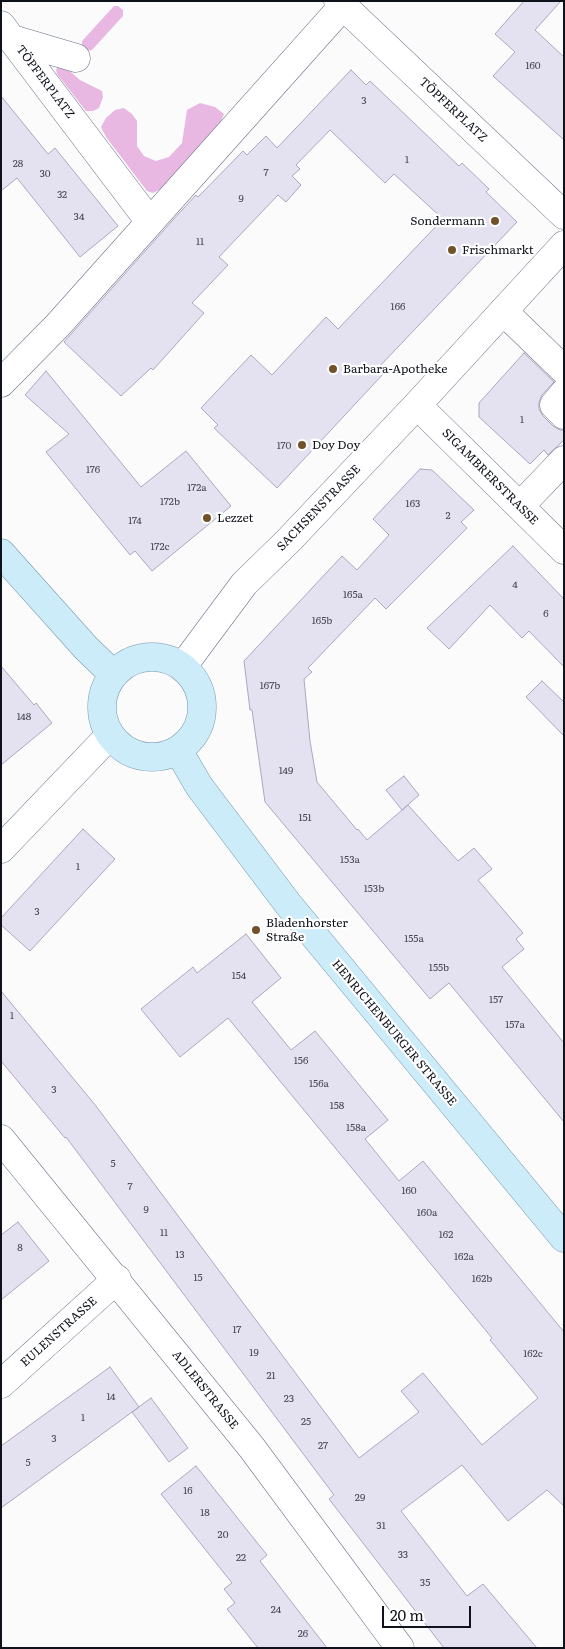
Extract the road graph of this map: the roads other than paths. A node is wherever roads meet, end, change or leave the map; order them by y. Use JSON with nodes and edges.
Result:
{"nodes":[{"id":1,"x":340,"y":4,"type":"edge"},
{"id":2,"x":7,"y":32,"type":"edge"},
{"id":3,"x":76,"y":58,"type":"dead end"},
{"id":4,"x":564,"y":215,"type":"edge"},
{"id":5,"x":150,"y":222,"type":"junction"},
{"id":6,"x":564,"y":244,"type":"edge"},
{"id":7,"x":503,"y":311,"type":"junction"},
{"id":8,"x":564,"y":370,"type":"edge"},
{"id":9,"x":1,"y":383,"type":"edge"},
{"id":10,"x":564,"y":393,"type":"edge"},
{"id":11,"x":417,"y":405,"type":"junction"},
{"id":12,"x":564,"y":415,"type":"edge"},
{"id":13,"x":564,"y":460,"type":"edge"},
{"id":14,"x":520,"y":506,"type":"junction"},
{"id":15,"x":564,"y":550,"type":"edge"},
{"id":16,"x":1,"y":553,"type":"edge"},
{"id":17,"x":182,"y":666,"type":"junction"},
{"id":18,"x":114,"y":674,"type":"junction"},
{"id":19,"x":110,"y":735,"type":"junction"},
{"id":20,"x":178,"y":750,"type":"junction"},
{"id":21,"x":1,"y":849,"type":"edge"},
{"id":22,"x":1,"y":1139,"type":"edge"},
{"id":23,"x":564,"y":1238,"type":"edge"},
{"id":24,"x":116,"y":1280,"type":"junction"},
{"id":25,"x":1,"y":1384,"type":"edge"},
{"id":26,"x":400,"y":1648,"type":"edge"}],
"edges":[{"from":1,"to":4,"type":"street","name":"TÖPFERPLATZ"},
{"from":1,"to":5,"type":"street","name":"TÖPFERPLATZ"},
{"from":2,"to":3,"type":"street","name":"TÖPFERPLATZ"},
{"from":2,"to":5,"type":"street","name":"TÖPFERPLATZ"},
{"from":5,"to":9,"type":"street","name":"TÖPFERPLATZ"},
{"from":6,"to":7,"type":"street","name":"SACHSENSTRASSE"},
{"from":7,"to":8,"type":"street"},
{"from":7,"to":11,"type":"street","name":"SACHSENSTRASSE"},
{"from":10,"to":12,"type":"street"},
{"from":11,"to":14,"type":"street","name":"SIGAMBRERSTRASSE"},
{"from":11,"to":17,"type":"street","name":"SACHSENSTRASSE"},
{"from":13,"to":14,"type":"street"},
{"from":14,"to":15,"type":"street","name":"SIGAMBRERSTRASSE"},
{"from":16,"to":18,"type":"main road"},
{"from":17,"to":18,"type":"main road"},
{"from":17,"to":20,"type":"main road"},
{"from":18,"to":19,"type":"main road"},
{"from":19,"to":20,"type":"main road"},
{"from":19,"to":21,"type":"street"},
{"from":20,"to":23,"type":"main road","name":"HENRICHENBURGER STRASSE"},
{"from":22,"to":24,"type":"street","name":"ADLERSTRASSE"},
{"from":24,"to":25,"type":"street","name":"EULENSTRASSE"},
{"from":24,"to":26,"type":"street","name":"ADLERSTRASSE"}]}
